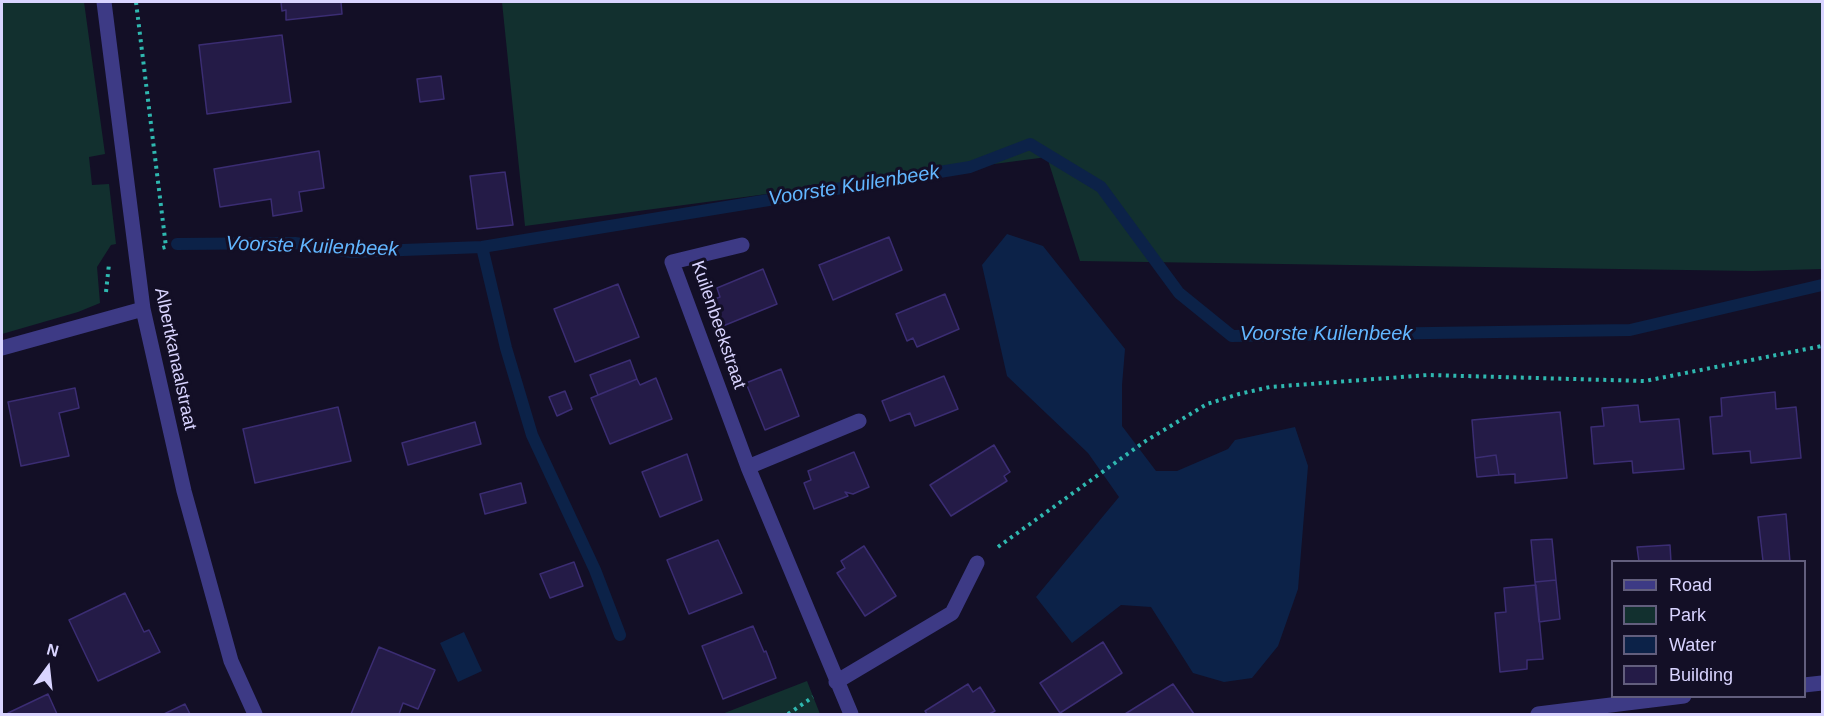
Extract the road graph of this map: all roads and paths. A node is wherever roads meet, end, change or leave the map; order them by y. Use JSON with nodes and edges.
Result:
{"nodes":[{"id":1,"x":104,"y":2,"type":"edge"},
{"id":2,"x":136,"y":2,"type":"edge"},
{"id":3,"x":742,"y":245,"type":"dead end"},
{"id":4,"x":166,"y":247,"type":"dead end"},
{"id":5,"x":111,"y":255,"type":"dead end"},
{"id":6,"x":142,"y":309,"type":"junction"},
{"id":7,"x":109,"y":318,"type":"junction"},
{"id":8,"x":1822,"y":346,"type":"edge"},
{"id":9,"x":2,"y":348,"type":"edge"},
{"id":10,"x":859,"y":421,"type":"dead end"},
{"id":11,"x":748,"y":467,"type":"junction"},
{"id":12,"x":977,"y":562,"type":"joint"},
{"id":13,"x":836,"y":682,"type":"junction"},
{"id":14,"x":1822,"y":683,"type":"edge"},
{"id":15,"x":1806,"y":685,"type":"edge"},
{"id":16,"x":1668,"y":698,"type":"edge"},
{"id":17,"x":255,"y":714,"type":"edge"},
{"id":18,"x":851,"y":714,"type":"edge"},
{"id":19,"x":1538,"y":714,"type":"edge"}],
"edges":[{"from":1,"to":6,"type":"street","name":"Albertkanaalstraat"},
{"from":2,"to":4,"type":"path"},
{"from":3,"to":11,"type":"street","name":"Kuilenbeekstraat"},
{"from":5,"to":7,"type":"path"},
{"from":6,"to":7,"type":"street"},
{"from":6,"to":17,"type":"street","name":"Albertkanaalstraat"},
{"from":7,"to":9,"type":"street"},
{"from":8,"to":12,"type":"path"},
{"from":10,"to":11,"type":"street"},
{"from":11,"to":13,"type":"street","name":"Kuilenbeekstraat"},
{"from":12,"to":13,"type":"street"},
{"from":13,"to":18,"type":"street","name":"Kuilenbeekstraat"},
{"from":14,"to":15,"type":"street"},
{"from":16,"to":19,"type":"street"}]}
